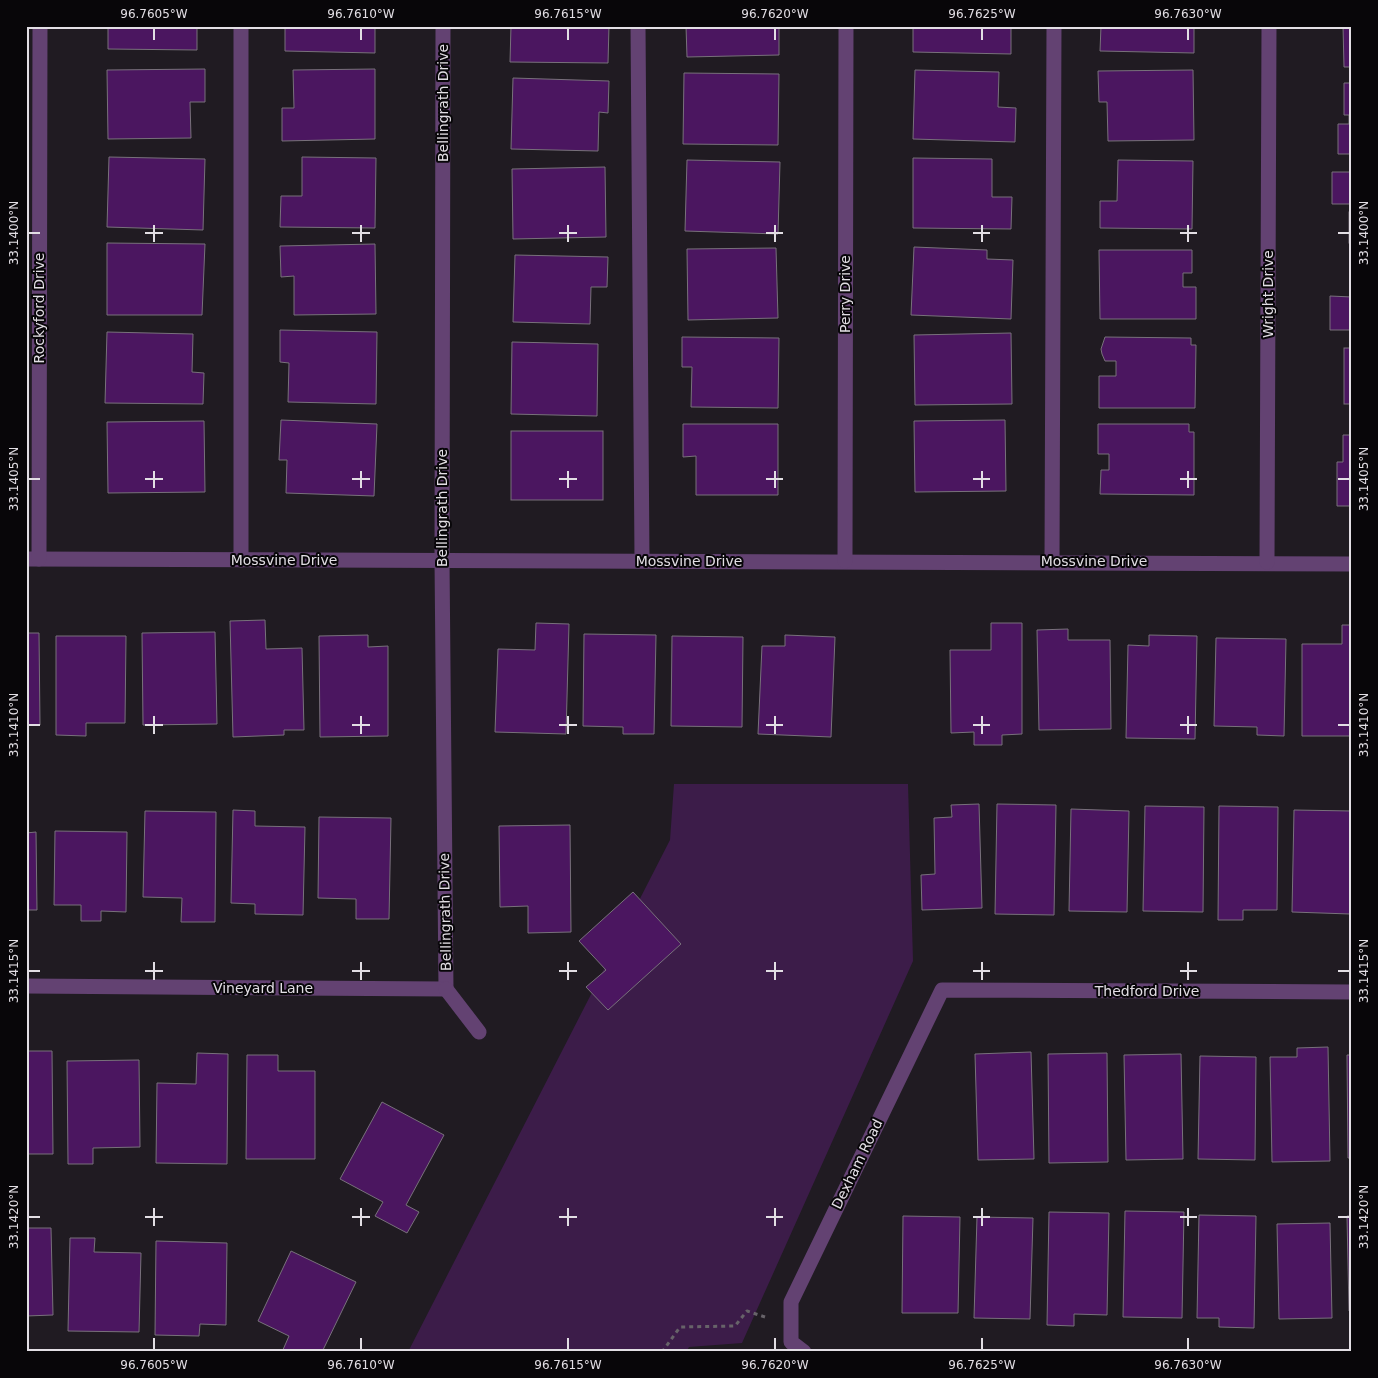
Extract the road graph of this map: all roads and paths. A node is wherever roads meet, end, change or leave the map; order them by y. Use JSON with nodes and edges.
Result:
{"nodes":[{"id":1,"x":40,"y":26,"type":"edge"},
{"id":2,"x":241,"y":26,"type":"edge"},
{"id":3,"x":443,"y":26,"type":"edge"},
{"id":4,"x":638,"y":26,"type":"edge"},
{"id":5,"x":846,"y":26,"type":"edge"},
{"id":6,"x":1054,"y":26,"type":"edge"},
{"id":7,"x":1269,"y":26,"type":"edge"},
{"id":8,"x":33,"y":559,"type":"edge"},
{"id":9,"x":241,"y":560,"type":"junction"},
{"id":10,"x":442,"y":560,"type":"junction"},
{"id":11,"x":642,"y":560,"type":"junction"},
{"id":12,"x":845,"y":561,"type":"junction"},
{"id":13,"x":1052,"y":561,"type":"junction"},
{"id":14,"x":1268,"y":562,"type":"junction"},
{"id":15,"x":1352,"y":564,"type":"edge"},
{"id":16,"x":26,"y":986,"type":"edge"},
{"id":17,"x":446,"y":989,"type":"junction"},
{"id":18,"x":942,"y":990,"type":"joint"},
{"id":19,"x":1352,"y":992,"type":"edge"},
{"id":20,"x":479,"y":1032,"type":"dead end"},
{"id":21,"x":747,"y":1311,"type":"dead end"},
{"id":22,"x":662,"y":1352,"type":"edge"},
{"id":23,"x":804,"y":1352,"type":"edge"}],
"edges":[{"from":1,"to":8,"type":"street","name":"Rockyford Drive"},
{"from":2,"to":9,"type":"street"},
{"from":3,"to":10,"type":"street","name":"Bellingrath Drive"},
{"from":4,"to":11,"type":"street"},
{"from":5,"to":12,"type":"street","name":"Perry Drive"},
{"from":6,"to":13,"type":"street"},
{"from":7,"to":14,"type":"street","name":"Wright Drive"},
{"from":8,"to":9,"type":"street","name":"Mossvine Drive"},
{"from":9,"to":10,"type":"street","name":"Mossvine Drive"},
{"from":10,"to":11,"type":"street","name":"Mossvine Drive"},
{"from":10,"to":17,"type":"street","name":"Bellingrath Drive"},
{"from":11,"to":12,"type":"street","name":"Mossvine Drive"},
{"from":12,"to":13,"type":"street","name":"Mossvine Drive"},
{"from":13,"to":14,"type":"street","name":"Mossvine Drive"},
{"from":14,"to":15,"type":"street","name":"Mossvine Drive"},
{"from":16,"to":17,"type":"street","name":"Vineyard Lane"},
{"from":17,"to":20,"type":"street"},
{"from":18,"to":19,"type":"street","name":"Thedford Drive"},
{"from":18,"to":23,"type":"street","name":"Dexham Road"},
{"from":21,"to":22,"type":"path"}]}
